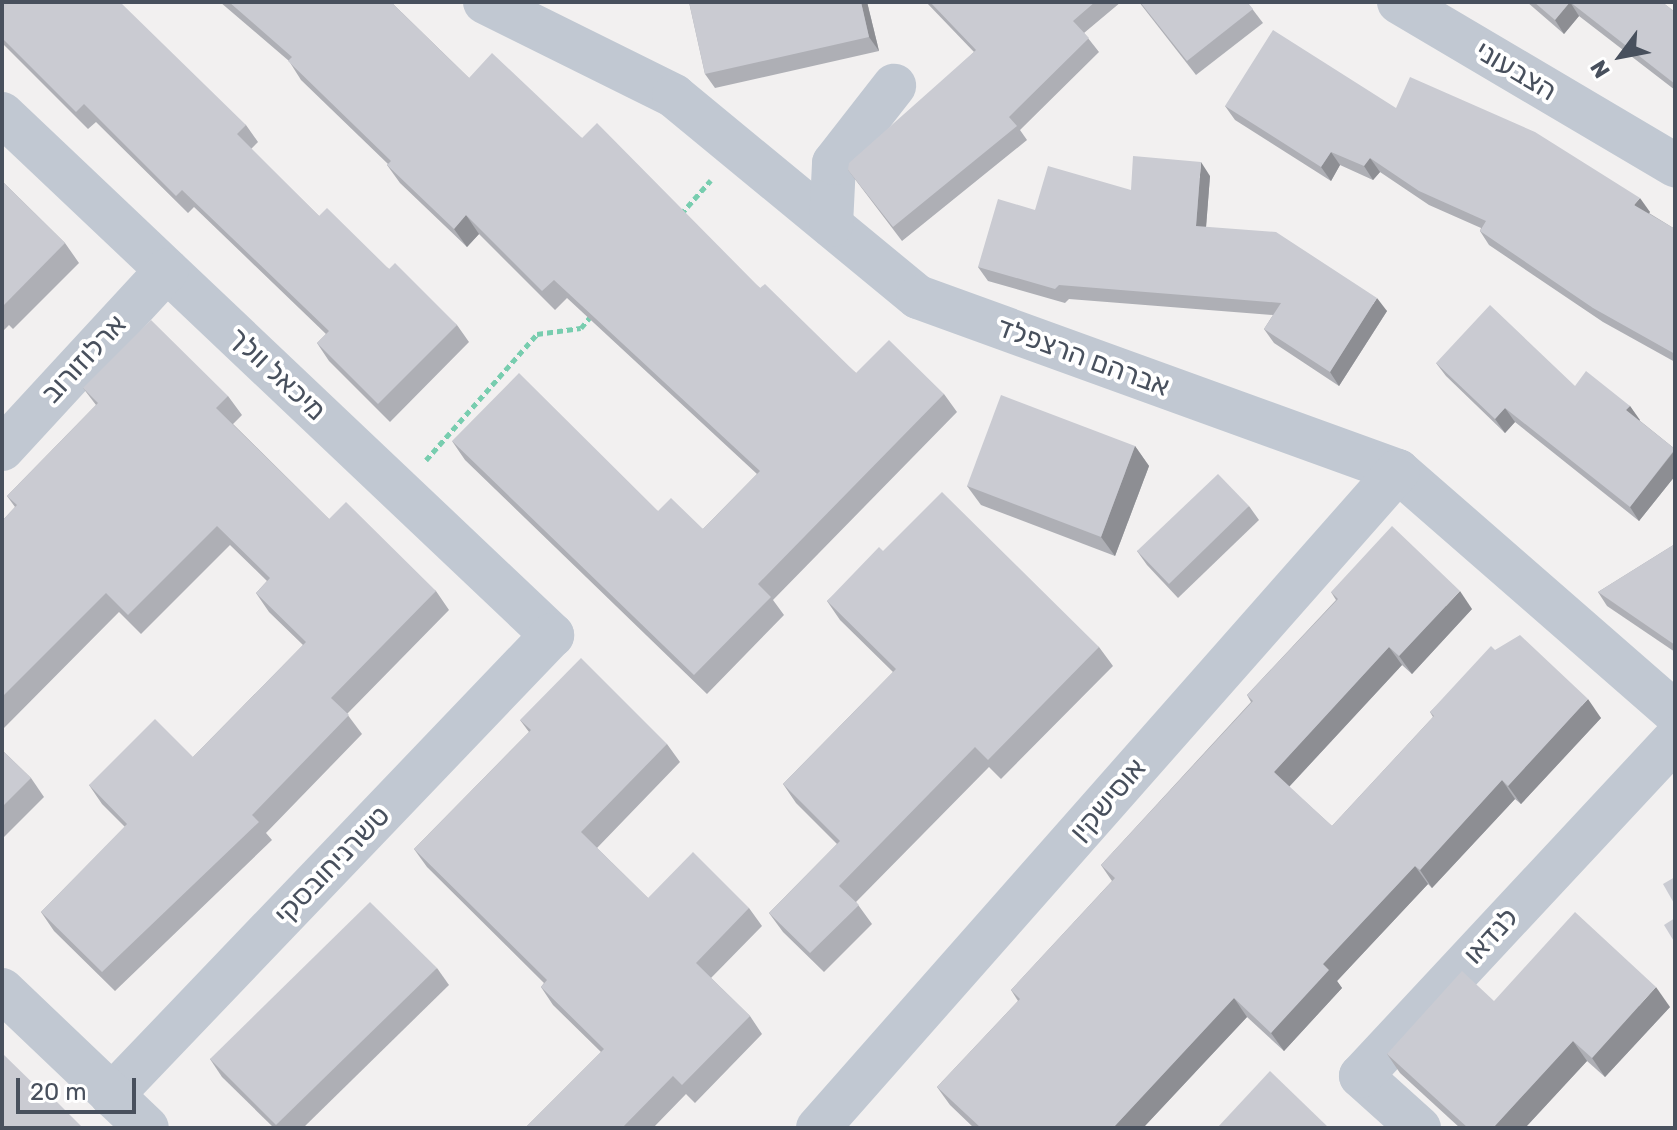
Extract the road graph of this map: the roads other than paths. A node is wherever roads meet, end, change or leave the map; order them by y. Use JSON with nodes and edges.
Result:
{"nodes":[{"id":1,"x":485,"y":2,"type":"edge"},
{"id":2,"x":1399,"y":2,"type":"edge"},
{"id":3,"x":894,"y":86,"type":"dead end"},
{"id":4,"x":2,"y":114,"type":"edge"},
{"id":5,"x":1675,"y":165,"type":"edge"},
{"id":6,"x":831,"y":225,"type":"junction"},
{"id":7,"x":167,"y":270,"type":"junction"},
{"id":8,"x":2,"y":449,"type":"edge"},
{"id":9,"x":1398,"y":471,"type":"junction"},
{"id":10,"x":552,"y":635,"type":"joint"},
{"id":11,"x":1675,"y":713,"type":"edge"},
{"id":12,"x":1675,"y":739,"type":"edge"},
{"id":13,"x":2,"y":990,"type":"edge"},
{"id":14,"x":112,"y":1095,"type":"junction"},
{"id":15,"x":827,"y":1125,"type":"edge"},
{"id":16,"x":147,"y":1128,"type":"edge"},
{"id":17,"x":1419,"y":1128,"type":"edge"}],
"edges":[{"from":1,"to":6,"type":"street","name":"אברהם הרצפלד"},
{"from":2,"to":5,"type":"street","name":"הצבעוני"},
{"from":3,"to":6,"type":"street"},
{"from":4,"to":7,"type":"street","name":"מיכאל וולך"},
{"from":6,"to":9,"type":"street","name":"אברהם הרצפלד"},
{"from":7,"to":8,"type":"street","name":"ארלוזורוב"},
{"from":7,"to":10,"type":"street","name":"מיכאל וולך"},
{"from":9,"to":11,"type":"street","name":"אברהם הרצפלד"},
{"from":9,"to":15,"type":"street","name":"אוסישקין"},
{"from":10,"to":14,"type":"street","name":"טשרניחובסקי"},
{"from":12,"to":17,"type":"street","name":"לנדאו"},
{"from":13,"to":14,"type":"street"},
{"from":14,"to":16,"type":"street"}]}
